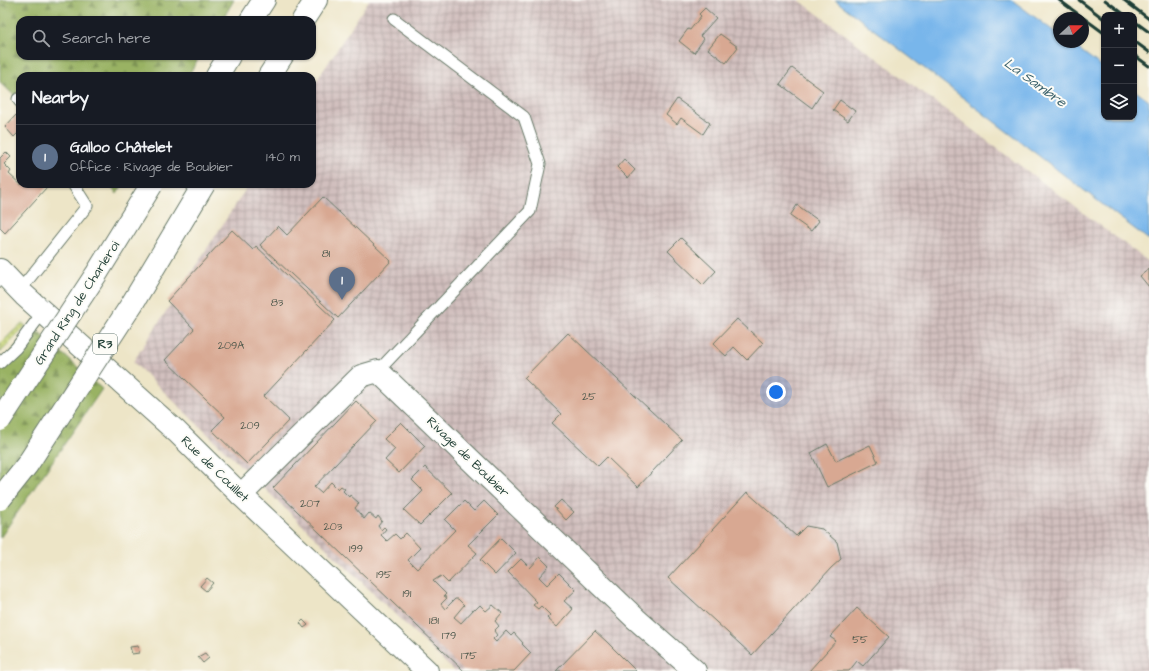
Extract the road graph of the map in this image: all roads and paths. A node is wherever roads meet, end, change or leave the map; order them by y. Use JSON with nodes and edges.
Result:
{"nodes":[{"id":1,"x":264,"y":0,"type":"edge"},
{"id":2,"x":316,"y":0,"type":"edge"},
{"id":3,"x":254,"y":16,"type":"edge"},
{"id":4,"x":306,"y":16,"type":"edge"},
{"id":5,"x":394,"y":19,"type":"dead end"},
{"id":6,"x":227,"y":60,"type":"edge"},
{"id":7,"x":280,"y":60,"type":"edge"},
{"id":8,"x":220,"y":72,"type":"edge"},
{"id":9,"x":272,"y":72,"type":"edge"},
{"id":10,"x":76,"y":188,"type":"edge"},
{"id":11,"x":150,"y":188,"type":"edge"},
{"id":12,"x":202,"y":188,"type":"edge"},
{"id":13,"x":0,"y":270,"type":"edge"},
{"id":14,"x":20,"y":290,"type":"junction"},
{"id":15,"x":43,"y":312,"type":"junction"},
{"id":16,"x":0,"y":364,"type":"edge"},
{"id":17,"x":378,"y":371,"type":"junction"},
{"id":18,"x":0,"y":420,"type":"edge"},
{"id":19,"x":241,"y":495,"type":"junction"},
{"id":20,"x":0,"y":499,"type":"edge"},
{"id":21,"x":427,"y":671,"type":"edge"},
{"id":22,"x":695,"y":671,"type":"edge"}],
"edges":[{"from":1,"to":3,"type":"main road"},
{"from":2,"to":4,"type":"main road"},
{"from":5,"to":17,"type":"lane"},
{"from":6,"to":8,"type":"main road"},
{"from":7,"to":9,"type":"main road"},
{"from":10,"to":14,"type":"lane"},
{"from":11,"to":18,"type":"main road","name":"Grand Ring de Charleroi","bridge":true},
{"from":12,"to":20,"type":"main road","number":"R3","bridge":true},
{"from":13,"to":14,"type":"main road","name":"Rue de Couillet"},
{"from":14,"to":15,"type":"main road","name":"Rue de Couillet"},
{"from":15,"to":16,"type":"lane"},
{"from":15,"to":19,"type":"main road","name":"Rue de Couillet"},
{"from":17,"to":19,"type":"main road"},
{"from":17,"to":22,"type":"main road","name":"Rivage de Boubier"},
{"from":19,"to":21,"type":"main road","name":"Rue de Couillet"}]}
